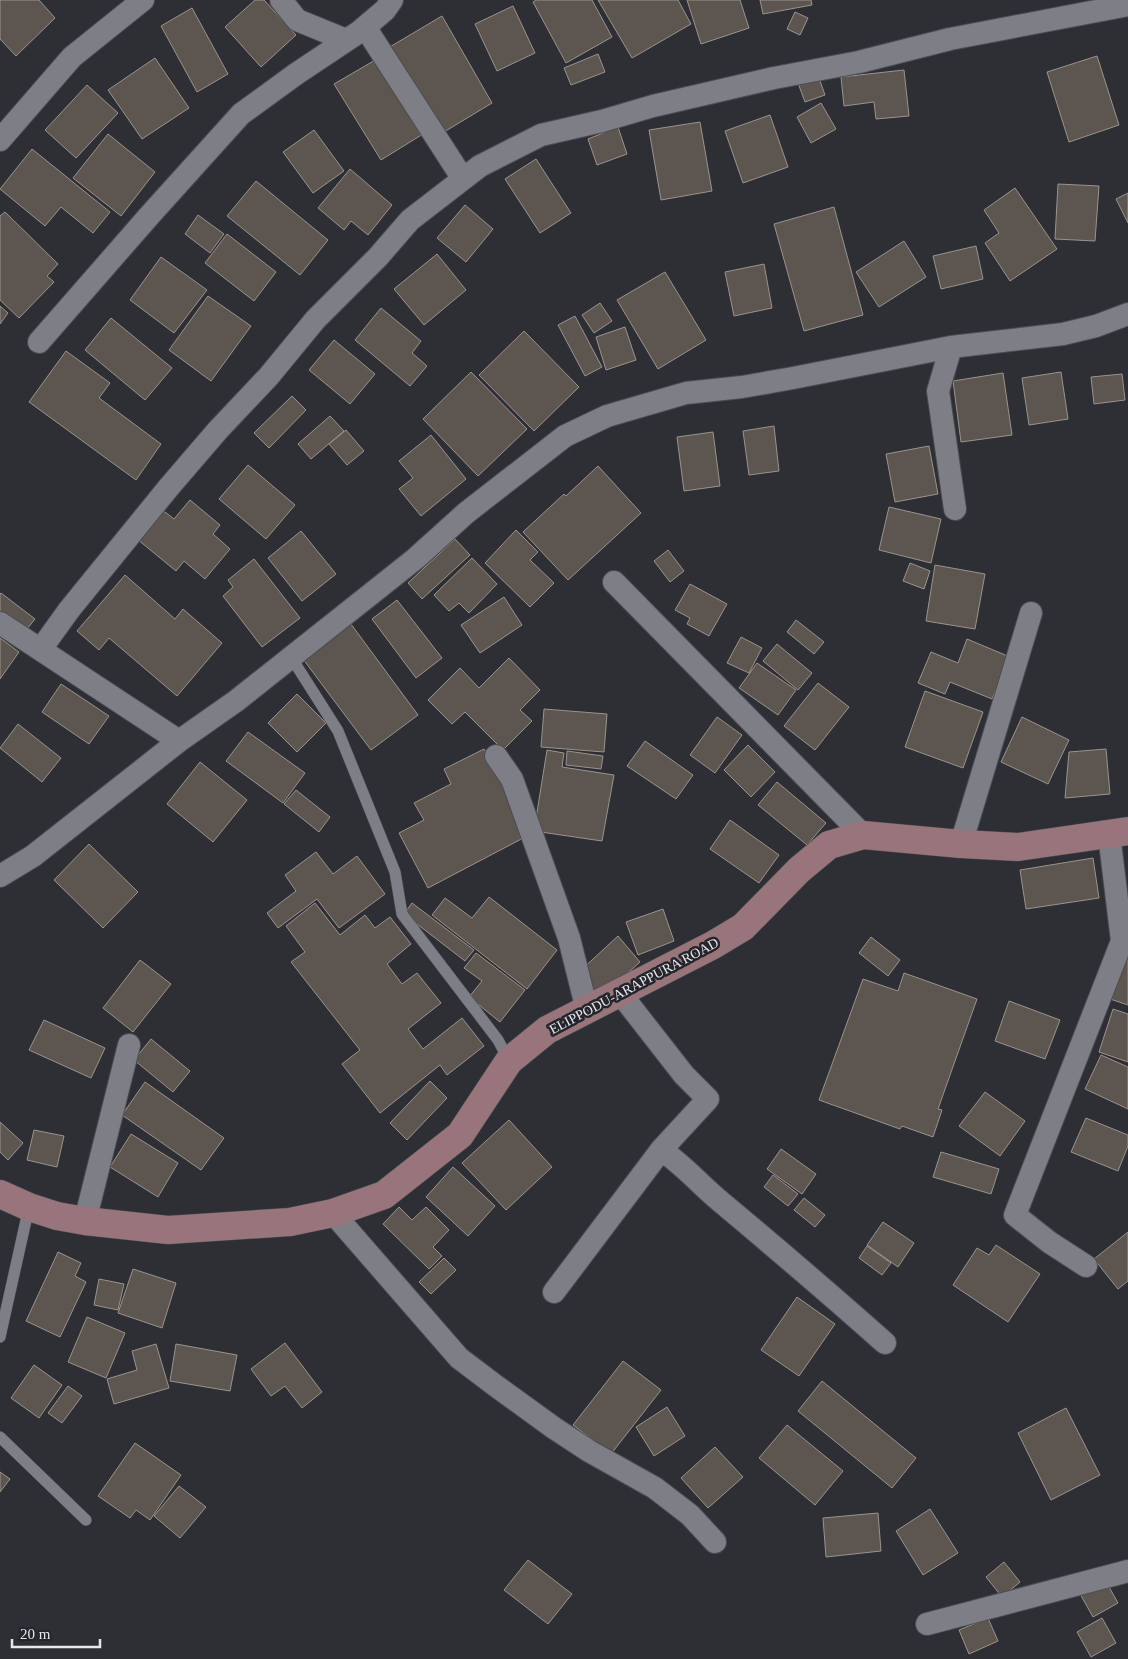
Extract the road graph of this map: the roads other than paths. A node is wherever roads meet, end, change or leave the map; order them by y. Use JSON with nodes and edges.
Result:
{"nodes":[{"id":1,"x":143,"y":0,"type":"edge"},
{"id":2,"x":281,"y":0,"type":"edge"},
{"id":3,"x":392,"y":0,"type":"edge"},
{"id":4,"x":1128,"y":5,"type":"edge"},
{"id":5,"x":365,"y":27,"type":"junction"},
{"id":6,"x":346,"y":40,"type":"junction"},
{"id":7,"x":0,"y":140,"type":"edge"},
{"id":8,"x":463,"y":179,"type":"junction"},
{"id":9,"x":1128,"y":314,"type":"edge"},
{"id":10,"x":1128,"y":322,"type":"edge"},
{"id":11,"x":1096,"y":326,"type":"junction"},
{"id":12,"x":39,"y":342,"type":"dead end"},
{"id":13,"x":951,"y":347,"type":"junction"},
{"id":14,"x":955,"y":509,"type":"dead end"},
{"id":15,"x":614,"y":582,"type":"dead end"},
{"id":16,"x":1031,"y":614,"type":"dead end"},
{"id":17,"x":0,"y":623,"type":"edge"},
{"id":18,"x":41,"y":649,"type":"junction"},
{"id":19,"x":291,"y":657,"type":"junction"},
{"id":20,"x":179,"y":741,"type":"junction"},
{"id":21,"x":496,"y":756,"type":"dead end"},
{"id":22,"x":1119,"y":832,"type":"edge"},
{"id":23,"x":863,"y":835,"type":"junction"},
{"id":24,"x":961,"y":844,"type":"junction"},
{"id":25,"x":0,"y":876,"type":"edge"},
{"id":26,"x":1125,"y":942,"type":"edge"},
{"id":27,"x":620,"y":993,"type":"junction"},
{"id":28,"x":587,"y":1010,"type":"junction"},
{"id":29,"x":129,"y":1045,"type":"dead end"},
{"id":30,"x":510,"y":1060,"type":"junction"},
{"id":31,"x":661,"y":1150,"type":"junction"},
{"id":32,"x":0,"y":1194,"type":"edge"},
{"id":33,"x":29,"y":1207,"type":"junction"},
{"id":34,"x":333,"y":1213,"type":"junction"},
{"id":35,"x":85,"y":1221,"type":"junction"},
{"id":36,"x":1086,"y":1266,"type":"dead end"},
{"id":37,"x":554,"y":1292,"type":"dead end"},
{"id":38,"x":0,"y":1337,"type":"edge"},
{"id":39,"x":885,"y":1343,"type":"dead end"},
{"id":40,"x":0,"y":1436,"type":"edge"},
{"id":41,"x":86,"y":1520,"type":"dead end"},
{"id":42,"x":715,"y":1542,"type":"dead end"},
{"id":43,"x":1128,"y":1571,"type":"edge"},
{"id":44,"x":927,"y":1624,"type":"dead end"}],
"edges":[{"from":1,"to":7,"type":"street"},
{"from":2,"to":6,"type":"street"},
{"from":3,"to":5,"type":"street"},
{"from":4,"to":8,"type":"street"},
{"from":5,"to":6,"type":"street"},
{"from":5,"to":8,"type":"street"},
{"from":6,"to":12,"type":"street"},
{"from":8,"to":18,"type":"street"},
{"from":9,"to":11,"type":"street"},
{"from":10,"to":11,"type":"street"},
{"from":11,"to":13,"type":"street"},
{"from":13,"to":14,"type":"street"},
{"from":13,"to":19,"type":"street"},
{"from":15,"to":23,"type":"street"},
{"from":16,"to":24,"type":"street"},
{"from":17,"to":18,"type":"street"},
{"from":18,"to":20,"type":"street"},
{"from":19,"to":20,"type":"street"},
{"from":19,"to":30,"type":"lane"},
{"from":20,"to":25,"type":"street"},
{"from":21,"to":28,"type":"street"},
{"from":22,"to":24,"type":"street","name":"ELIPPODU-ARAPPURA ROAD"},
{"from":22,"to":26,"type":"street"},
{"from":23,"to":24,"type":"street","name":"ELIPPODU-ARAPPURA ROAD"},
{"from":23,"to":27,"type":"street","name":"ELIPPODU-ARAPPURA ROAD"},
{"from":26,"to":36,"type":"street"},
{"from":27,"to":28,"type":"street","name":"ELIPPODU-ARAPPURA ROAD"},
{"from":27,"to":31,"type":"street"},
{"from":28,"to":30,"type":"street","name":"ELIPPODU-ARAPPURA ROAD"},
{"from":29,"to":35,"type":"street"},
{"from":30,"to":34,"type":"street","name":"ELIPPODU-ARAPPURA ROAD"},
{"from":31,"to":37,"type":"street"},
{"from":31,"to":39,"type":"street"},
{"from":32,"to":33,"type":"street","name":"ELIPPODU-ARAPPURA ROAD"},
{"from":33,"to":35,"type":"street","name":"ELIPPODU-ARAPPURA ROAD"},
{"from":33,"to":38,"type":"lane"},
{"from":34,"to":35,"type":"street","name":"ELIPPODU-ARAPPURA ROAD"},
{"from":34,"to":42,"type":"street"},
{"from":40,"to":41,"type":"lane"},
{"from":43,"to":44,"type":"street"}]}
